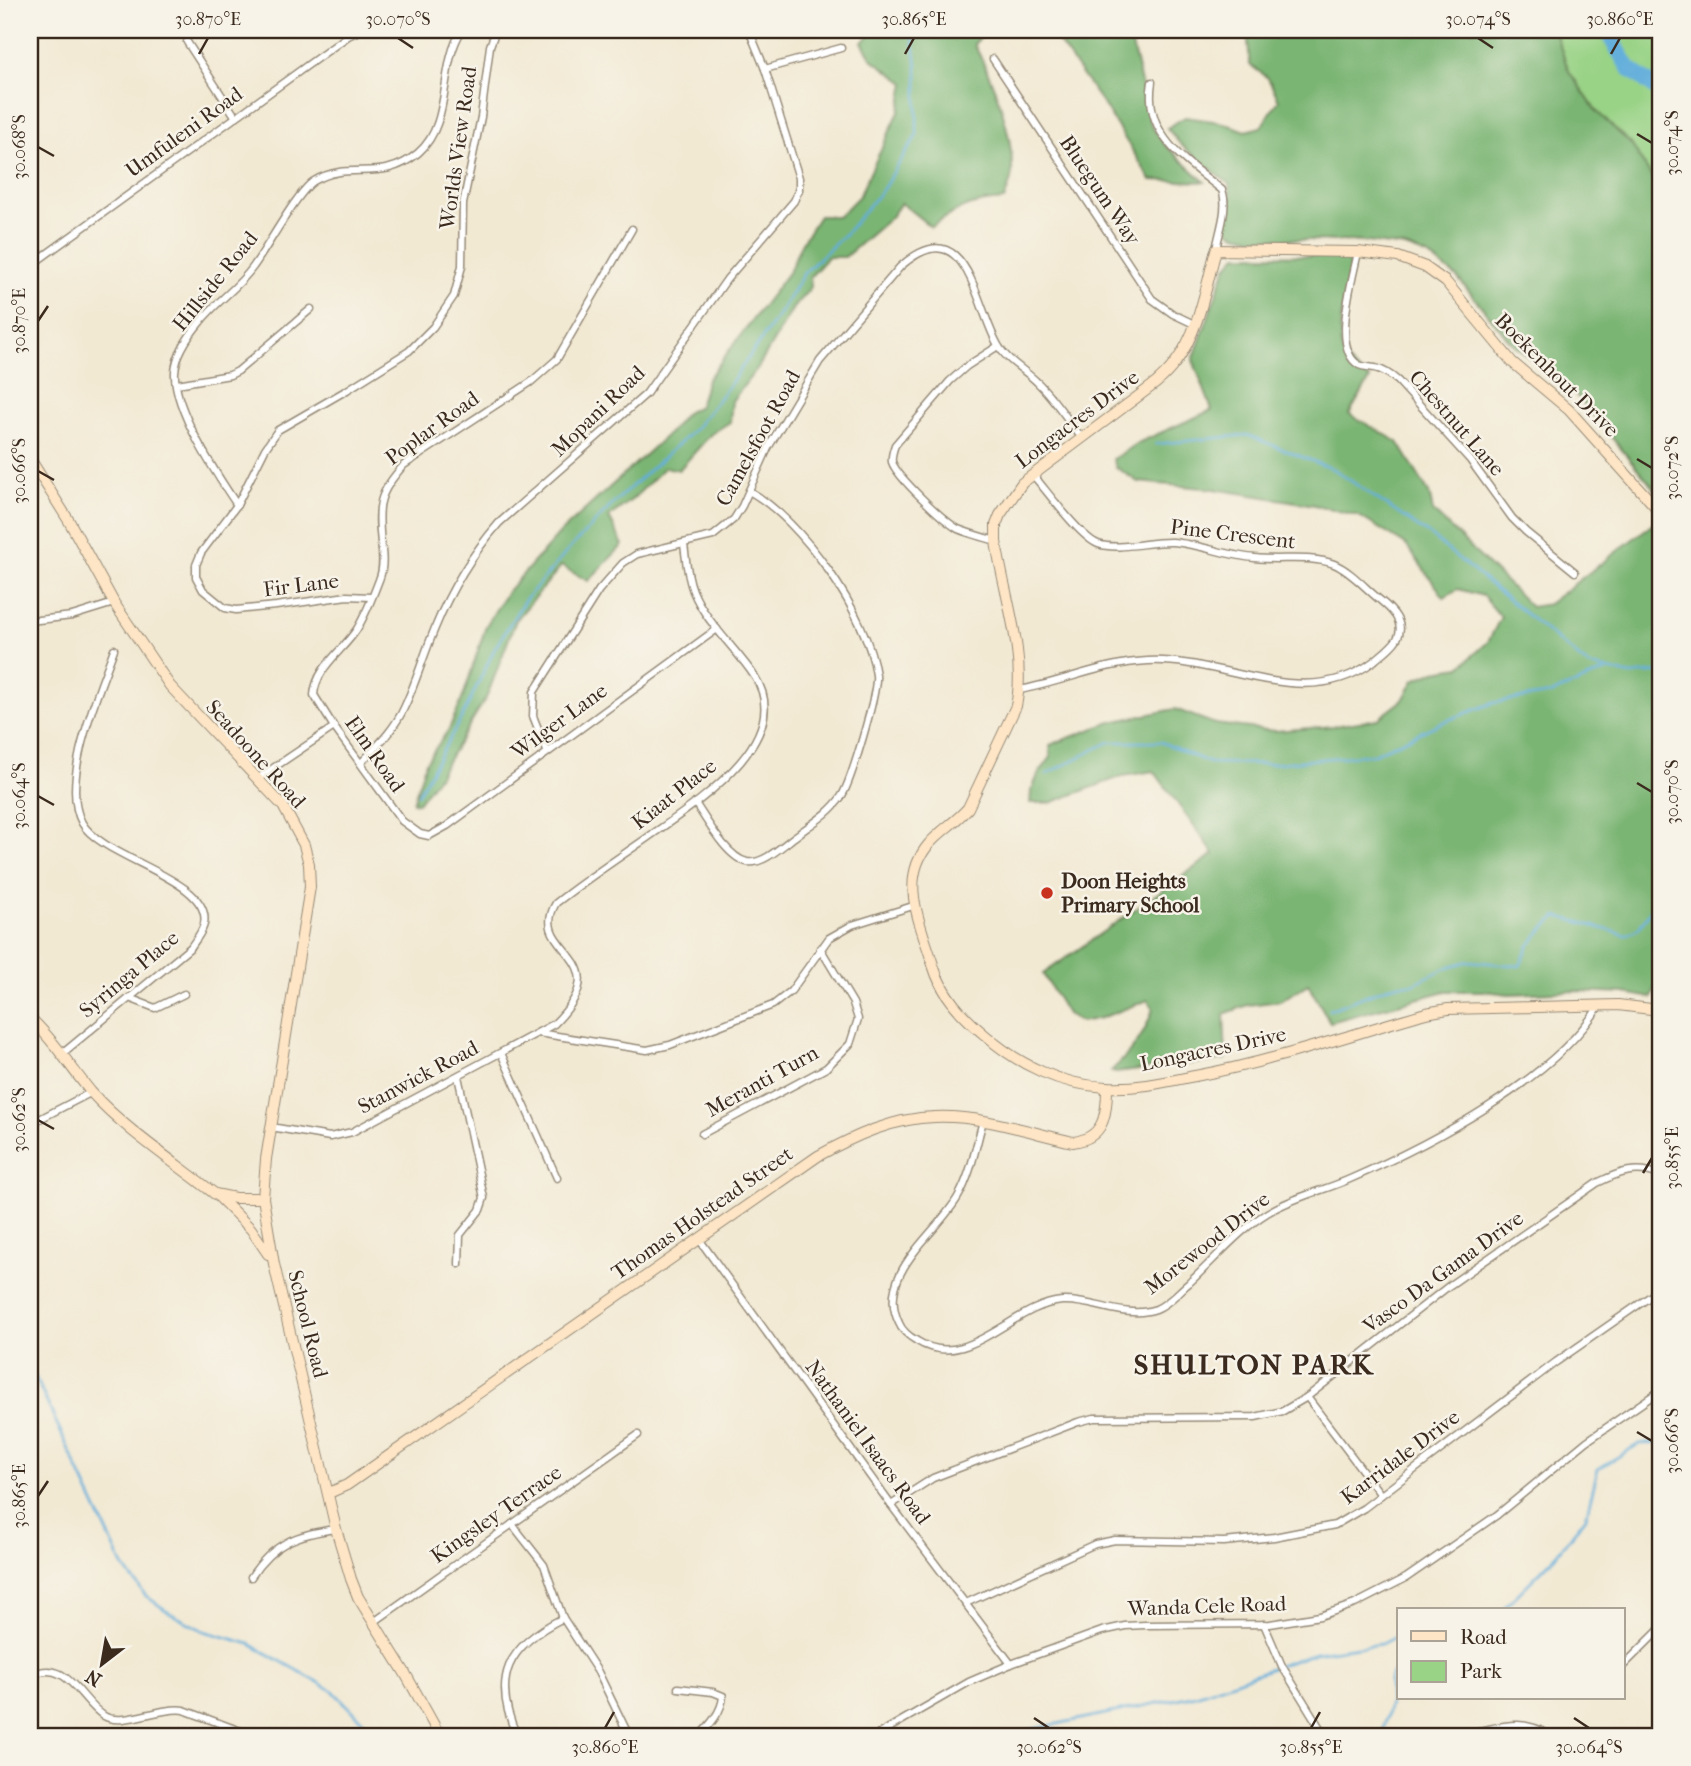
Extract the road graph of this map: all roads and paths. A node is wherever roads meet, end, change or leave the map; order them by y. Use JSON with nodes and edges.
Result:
{"nodes":[{"id":1,"x":361,"y":30,"type":"edge"},
{"id":2,"x":461,"y":30,"type":"edge"},
{"id":3,"x":496,"y":30,"type":"edge"},
{"id":4,"x":749,"y":30,"type":"edge"},
{"id":5,"x":346,"y":33,"type":"edge"},
{"id":6,"x":187,"y":42,"type":"dead end"},
{"id":7,"x":841,"y":48,"type":"dead end"},
{"id":8,"x":993,"y":59,"type":"dead end"},
{"id":9,"x":765,"y":69,"type":"junction"},
{"id":10,"x":1152,"y":82,"type":"dead end"},
{"id":11,"x":235,"y":116,"type":"junction"},
{"id":12,"x":632,"y":229,"type":"dead end"},
{"id":13,"x":1216,"y":250,"type":"junction"},
{"id":14,"x":1357,"y":252,"type":"junction"},
{"id":15,"x":30,"y":265,"type":"edge"},
{"id":16,"x":312,"y":309,"type":"dead end"},
{"id":17,"x":1194,"y":324,"type":"junction"},
{"id":18,"x":998,"y":346,"type":"junction"},
{"id":19,"x":177,"y":384,"type":"junction"},
{"id":20,"x":1081,"y":437,"type":"junction"},
{"id":21,"x":30,"y":459,"type":"edge"},
{"id":22,"x":1033,"y":475,"type":"junction"},
{"id":23,"x":749,"y":491,"type":"junction"},
{"id":24,"x":237,"y":505,"type":"junction"},
{"id":25,"x":1661,"y":513,"type":"edge"},
{"id":26,"x":996,"y":541,"type":"junction"},
{"id":27,"x":684,"y":544,"type":"junction"},
{"id":28,"x":1575,"y":572,"type":"dead end"},
{"id":29,"x":371,"y":597,"type":"junction"},
{"id":30,"x":114,"y":603,"type":"junction"},
{"id":31,"x":30,"y":621,"type":"edge"},
{"id":32,"x":718,"y":629,"type":"junction"},
{"id":33,"x":114,"y":649,"type":"dead end"},
{"id":34,"x":315,"y":686,"type":"joint"},
{"id":35,"x":1019,"y":690,"type":"junction"},
{"id":36,"x":334,"y":727,"type":"junction"},
{"id":37,"x":547,"y":751,"type":"junction"},
{"id":38,"x":361,"y":763,"type":"junction"},
{"id":39,"x":257,"y":779,"type":"junction"},
{"id":40,"x":695,"y":803,"type":"junction"},
{"id":41,"x":419,"y":834,"type":"joint"},
{"id":42,"x":913,"y":906,"type":"junction"},
{"id":43,"x":820,"y":948,"type":"junction"},
{"id":44,"x":184,"y":995,"type":"dead end"},
{"id":45,"x":129,"y":998,"type":"junction"},
{"id":46,"x":1599,"y":1006,"type":"junction"},
{"id":47,"x":569,"y":1008,"type":"joint"},
{"id":48,"x":1661,"y":1014,"type":"edge"},
{"id":49,"x":30,"y":1018,"type":"edge"},
{"id":50,"x":538,"y":1033,"type":"junction"},
{"id":51,"x":63,"y":1053,"type":"junction"},
{"id":52,"x":502,"y":1053,"type":"junction"},
{"id":53,"x":458,"y":1076,"type":"junction"},
{"id":54,"x":1107,"y":1087,"type":"junction"},
{"id":55,"x":92,"y":1092,"type":"junction"},
{"id":56,"x":983,"y":1121,"type":"junction"},
{"id":57,"x":30,"y":1124,"type":"edge"},
{"id":58,"x":271,"y":1127,"type":"junction"},
{"id":59,"x":702,"y":1134,"type":"dead end"},
{"id":60,"x":1661,"y":1175,"type":"edge"},
{"id":61,"x":557,"y":1178,"type":"dead end"},
{"id":62,"x":215,"y":1194,"type":"junction"},
{"id":63,"x":263,"y":1198,"type":"junction"},
{"id":64,"x":699,"y":1239,"type":"junction"},
{"id":65,"x":274,"y":1264,"type":"junction"},
{"id":66,"x":459,"y":1264,"type":"dead end"},
{"id":67,"x":1661,"y":1289,"type":"edge"},
{"id":68,"x":1661,"y":1390,"type":"edge"},
{"id":69,"x":1307,"y":1397,"type":"junction"},
{"id":70,"x":638,"y":1435,"type":"dead end"},
{"id":71,"x":329,"y":1493,"type":"junction"},
{"id":72,"x":1381,"y":1495,"type":"junction"},
{"id":73,"x":891,"y":1505,"type":"junction"},
{"id":74,"x":512,"y":1524,"type":"junction"},
{"id":75,"x":336,"y":1529,"type":"junction"},
{"id":76,"x":251,"y":1577,"type":"dead end"},
{"id":77,"x":966,"y":1603,"type":"junction"},
{"id":78,"x":563,"y":1618,"type":"junction"},
{"id":79,"x":374,"y":1622,"type":"junction"},
{"id":80,"x":1264,"y":1625,"type":"junction"},
{"id":81,"x":1661,"y":1628,"type":"edge"},
{"id":82,"x":1011,"y":1664,"type":"junction"},
{"id":83,"x":1624,"y":1665,"type":"edge"},
{"id":84,"x":30,"y":1676,"type":"edge"},
{"id":85,"x":678,"y":1688,"type":"dead end"},
{"id":86,"x":1320,"y":1734,"type":"edge"},
{"id":87,"x":254,"y":1736,"type":"edge"},
{"id":88,"x":440,"y":1736,"type":"edge"},
{"id":89,"x":517,"y":1736,"type":"edge"},
{"id":90,"x":629,"y":1736,"type":"edge"},
{"id":91,"x":699,"y":1736,"type":"edge"},
{"id":92,"x":875,"y":1736,"type":"edge"},
{"id":93,"x":1350,"y":1736,"type":"edge"},
{"id":94,"x":1401,"y":1736,"type":"edge"},
{"id":95,"x":1551,"y":1736,"type":"edge"}],
"edges":[{"from":1,"to":5,"type":"street","name":"Umfuleni Road"},
{"from":2,"to":19,"type":"street","name":"Hillside Road"},
{"from":3,"to":24,"type":"street","name":"Worlds View Road"},
{"from":4,"to":9,"type":"street","name":"Mopani Road"},
{"from":5,"to":11,"type":"street","name":"Umfuleni Road"},
{"from":6,"to":11,"type":"street"},
{"from":7,"to":9,"type":"street"},
{"from":8,"to":17,"type":"street","name":"Bluegum Way"},
{"from":9,"to":38,"type":"street","name":"Mopani Road"},
{"from":10,"to":13,"type":"street","name":"Longacres Drive"},
{"from":11,"to":15,"type":"street","name":"Umfuleni Road"},
{"from":12,"to":29,"type":"street","name":"Poplar Road"},
{"from":13,"to":14,"type":"street","name":"Boekenhout Drive"},
{"from":13,"to":17,"type":"street","name":"Longacres Drive"},
{"from":14,"to":25,"type":"street","name":"Boekenhout Drive"},
{"from":14,"to":28,"type":"street","name":"Chestnut Lane"},
{"from":16,"to":19,"type":"street"},
{"from":17,"to":20,"type":"street","name":"Longacres Drive"},
{"from":18,"to":20,"type":"street","name":"Camelsfoot Road"},
{"from":18,"to":23,"type":"street","name":"Camelsfoot Road"},
{"from":18,"to":26,"type":"street"},
{"from":19,"to":24,"type":"street","name":"Hillside Road"},
{"from":20,"to":22,"type":"street","name":"Longacres Drive"},
{"from":21,"to":30,"type":"street","name":"Seadoone Road"},
{"from":22,"to":26,"type":"street","name":"Longacres Drive"},
{"from":22,"to":35,"type":"street","name":"Pine Crescent"},
{"from":23,"to":27,"type":"street","name":"Camelsfoot Road"},
{"from":23,"to":40,"type":"street"},
{"from":24,"to":29,"type":"street","name":"Fir Lane"},
{"from":26,"to":35,"type":"street","name":"Longacres Drive"},
{"from":27,"to":32,"type":"street","name":"Kiaat Place"},
{"from":27,"to":37,"type":"street","name":"Camelsfoot Road"},
{"from":29,"to":34,"type":"street","name":"Poplar Road"},
{"from":30,"to":31,"type":"street"},
{"from":30,"to":39,"type":"street","name":"Seadoone Road"},
{"from":32,"to":37,"type":"street","name":"Wilger Lane"},
{"from":32,"to":40,"type":"street","name":"Kiaat Place"},
{"from":33,"to":45,"type":"street","name":"Syringa Place"},
{"from":34,"to":36,"type":"street","name":"Elm Road"},
{"from":35,"to":42,"type":"street","name":"Longacres Drive"},
{"from":36,"to":38,"type":"street","name":"Elm Road"},
{"from":36,"to":39,"type":"street"},
{"from":37,"to":41,"type":"street","name":"Wilger Lane"},
{"from":38,"to":41,"type":"street","name":"Elm Road"},
{"from":39,"to":58,"type":"street","name":"Seadoone Road"},
{"from":40,"to":47,"type":"street","name":"Kiaat Place"},
{"from":42,"to":43,"type":"street"},
{"from":42,"to":54,"type":"street","name":"Longacres Drive"},
{"from":43,"to":50,"type":"street"},
{"from":43,"to":59,"type":"street","name":"Meranti Turn"},
{"from":44,"to":45,"type":"street"},
{"from":45,"to":51,"type":"street","name":"Syringa Place"},
{"from":46,"to":48,"type":"street","name":"Longacres Drive"},
{"from":46,"to":54,"type":"street","name":"Longacres Drive"},
{"from":46,"to":56,"type":"street","name":"Morewood Drive"},
{"from":47,"to":50,"type":"street","name":"Stanwick Road"},
{"from":49,"to":51,"type":"street"},
{"from":50,"to":52,"type":"street","name":"Stanwick Road"},
{"from":51,"to":55,"type":"street"},
{"from":52,"to":53,"type":"street","name":"Stanwick Road"},
{"from":52,"to":61,"type":"street"},
{"from":53,"to":58,"type":"street","name":"Stanwick Road"},
{"from":53,"to":66,"type":"street"},
{"from":54,"to":56,"type":"street","name":"Thomas Holstead Street"},
{"from":55,"to":57,"type":"street"},
{"from":55,"to":62,"type":"street"},
{"from":56,"to":64,"type":"street","name":"Thomas Holstead Street"},
{"from":58,"to":63,"type":"street","name":"Seadoone Road"},
{"from":60,"to":69,"type":"street","name":"Vasco Da Gama Drive"},
{"from":62,"to":63,"type":"street"},
{"from":62,"to":65,"type":"street"},
{"from":63,"to":65,"type":"street","name":"School Road"},
{"from":64,"to":71,"type":"street","name":"Thomas Holstead Street"},
{"from":64,"to":73,"type":"street","name":"Nathaniel Isaacs Road"},
{"from":65,"to":71,"type":"street","name":"School Road"},
{"from":67,"to":72,"type":"street","name":"Karridale Drive"},
{"from":68,"to":80,"type":"street","name":"Wanda Cele Road"},
{"from":69,"to":72,"type":"street"},
{"from":69,"to":73,"type":"street","name":"Vasco Da Gama Drive"},
{"from":70,"to":74,"type":"street","name":"Kingsley Terrace"},
{"from":71,"to":75,"type":"street","name":"School Road"},
{"from":72,"to":77,"type":"street","name":"Karridale Drive"},
{"from":73,"to":77,"type":"street","name":"Nathaniel Isaacs Road"},
{"from":74,"to":78,"type":"street"},
{"from":74,"to":79,"type":"street","name":"Kingsley Terrace"},
{"from":75,"to":76,"type":"street"},
{"from":75,"to":79,"type":"street","name":"School Road"},
{"from":77,"to":82,"type":"street","name":"Nathaniel Isaacs Road"},
{"from":78,"to":89,"type":"street"},
{"from":78,"to":90,"type":"street"},
{"from":79,"to":88,"type":"street","name":"School Road"},
{"from":80,"to":82,"type":"street","name":"Wanda Cele Road"},
{"from":80,"to":86,"type":"street"},
{"from":81,"to":83,"type":"street"},
{"from":82,"to":92,"type":"street","name":"Wanda Cele Road"},
{"from":84,"to":87,"type":"street"},
{"from":85,"to":91,"type":"street"},
{"from":86,"to":93,"type":"street"},
{"from":94,"to":95,"type":"street"}]}
